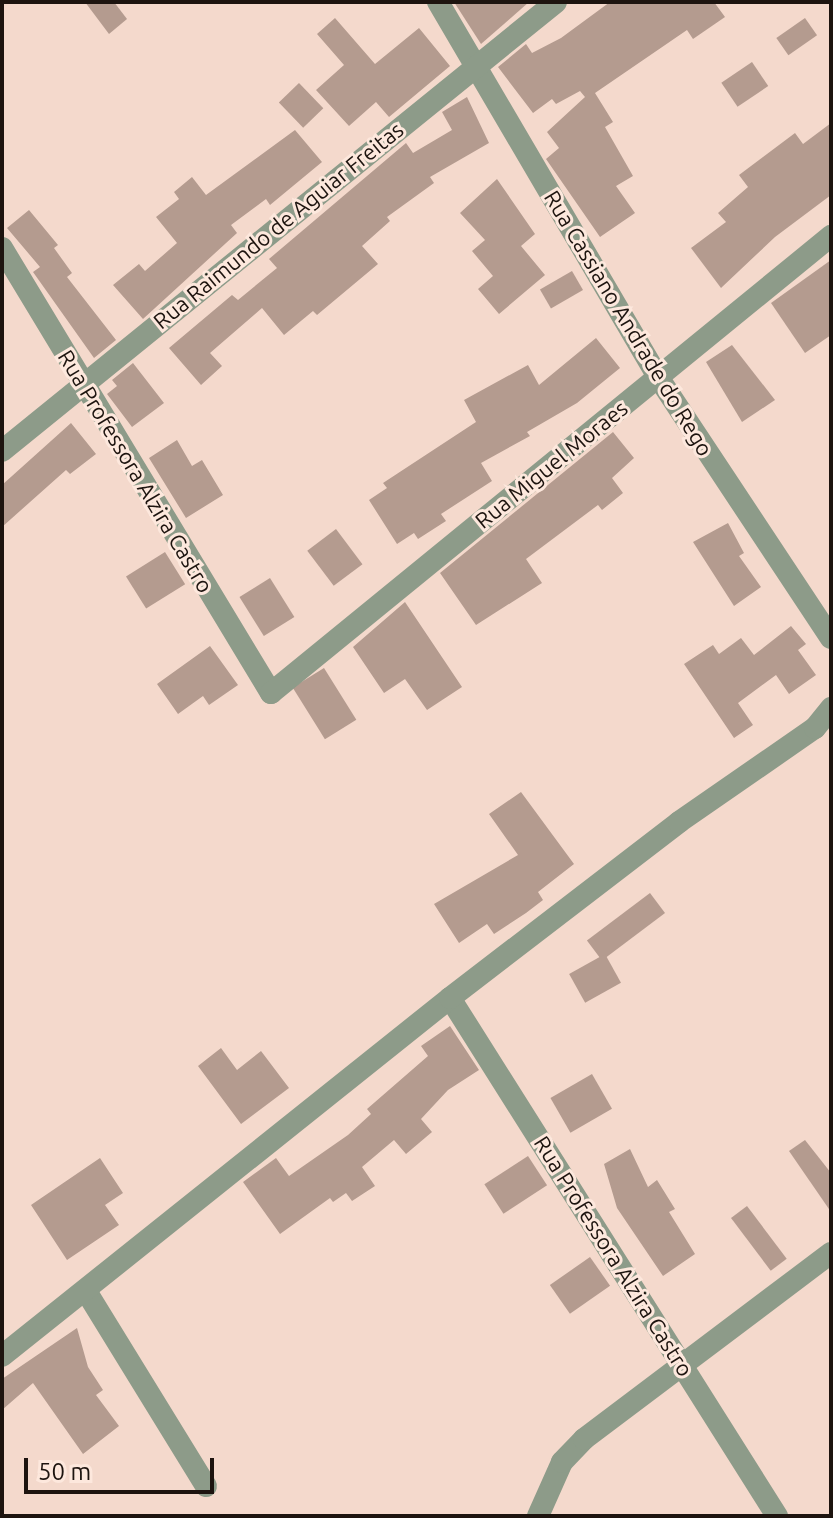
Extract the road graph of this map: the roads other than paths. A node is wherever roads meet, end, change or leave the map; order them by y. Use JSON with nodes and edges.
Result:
{"nodes":[{"id":1,"x":438,"y":2,"type":"edge"},
{"id":2,"x":556,"y":2,"type":"edge"},
{"id":3,"x":474,"y":64,"type":"junction"},
{"id":4,"x":831,"y":236,"type":"edge"},
{"id":5,"x":2,"y":248,"type":"edge"},
{"id":6,"x":658,"y":377,"type":"junction"},
{"id":7,"x":85,"y":385,"type":"junction"},
{"id":8,"x":2,"y":451,"type":"edge"},
{"id":9,"x":831,"y":638,"type":"edge"},
{"id":10,"x":271,"y":693,"type":"joint"},
{"id":11,"x":831,"y":708,"type":"edge"},
{"id":12,"x":450,"y":998,"type":"junction"},
{"id":13,"x":831,"y":1253,"type":"edge"},
{"id":14,"x":86,"y":1291,"type":"junction"},
{"id":15,"x":2,"y":1356,"type":"edge"},
{"id":16,"x":685,"y":1368,"type":"junction"},
{"id":17,"x":206,"y":1486,"type":"dead end"},
{"id":18,"x":538,"y":1516,"type":"edge"},
{"id":19,"x":777,"y":1516,"type":"edge"}],
"edges":[{"from":1,"to":3,"type":"street","name":"Rua Cassiano Andrade do Rego"},
{"from":2,"to":3,"type":"street","name":"Rua Raimundo de Aguiar Freitas"},
{"from":3,"to":6,"type":"street","name":"Rua Cassiano Andrade do Rego"},
{"from":3,"to":7,"type":"street","name":"Rua Raimundo de Aguiar Freitas"},
{"from":4,"to":6,"type":"street","name":"Rua Miguel Moraes"},
{"from":5,"to":7,"type":"street","name":"Rua Professora Alzira Castro"},
{"from":6,"to":9,"type":"street","name":"Rua Cassiano Andrade do Rego"},
{"from":6,"to":10,"type":"street","name":"Rua Miguel Moraes"},
{"from":7,"to":8,"type":"street","name":"Rua Raimundo de Aguiar Freitas"},
{"from":7,"to":10,"type":"street","name":"Rua Professora Alzira Castro"},
{"from":11,"to":12,"type":"street"},
{"from":12,"to":14,"type":"street"},
{"from":12,"to":16,"type":"street","name":"Rua Professora Alzira Castro"},
{"from":13,"to":16,"type":"street"},
{"from":14,"to":15,"type":"street"},
{"from":14,"to":17,"type":"street"},
{"from":16,"to":18,"type":"street"},
{"from":16,"to":19,"type":"street","name":"Rua Professora Alzira Castro"}]}
